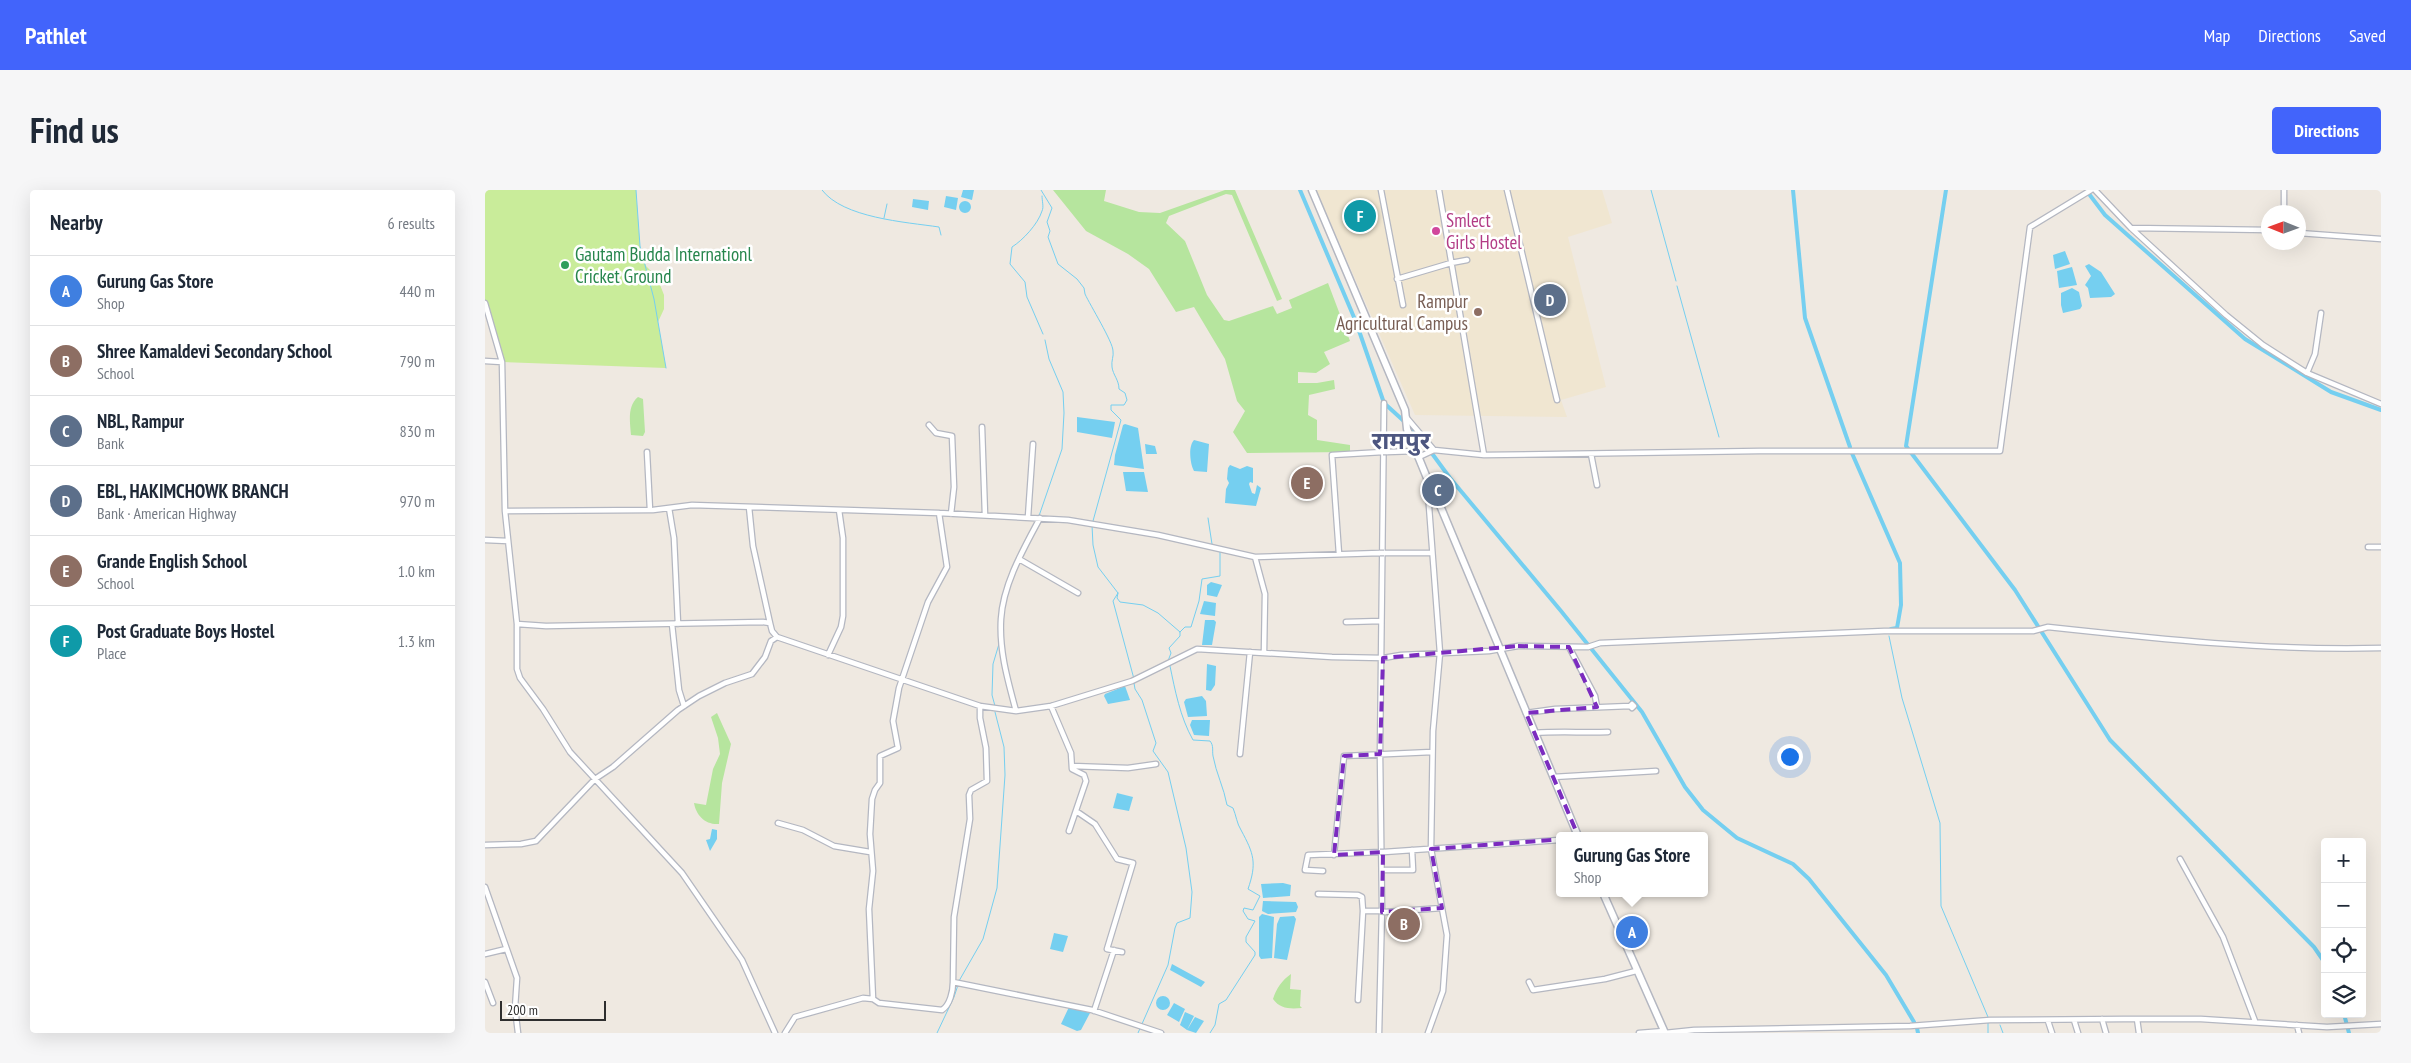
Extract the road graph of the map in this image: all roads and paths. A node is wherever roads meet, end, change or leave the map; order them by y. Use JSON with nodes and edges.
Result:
{"nodes":[{"id":1,"x":1312,"y":190,"type":"edge"},
{"id":2,"x":1381,"y":190,"type":"edge"},
{"id":3,"x":1439,"y":190,"type":"edge"},
{"id":4,"x":1507,"y":190,"type":"edge"},
{"id":5,"x":2284,"y":190,"type":"edge"},
{"id":6,"x":2091,"y":191,"type":"edge"},
{"id":7,"x":2283,"y":205,"type":"edge"},
{"id":8,"x":2131,"y":228,"type":"junction"},
{"id":9,"x":2261,"y":230,"type":"edge"},
{"id":10,"x":2306,"y":234,"type":"edge"},
{"id":11,"x":2381,"y":239,"type":"edge"},
{"id":12,"x":1467,"y":260,"type":"dead end"},
{"id":13,"x":1451,"y":263,"type":"junction"},
{"id":14,"x":1397,"y":279,"type":"junction"},
{"id":15,"x":485,"y":304,"type":"edge"},
{"id":16,"x":1403,"y":305,"type":"dead end"},
{"id":17,"x":2321,"y":313,"type":"dead end"},
{"id":18,"x":485,"y":361,"type":"edge"},
{"id":19,"x":502,"y":362,"type":"junction"},
{"id":20,"x":2307,"y":373,"type":"junction"},
{"id":21,"x":1557,"y":400,"type":"dead end"},
{"id":22,"x":1384,"y":403,"type":"dead end"},
{"id":23,"x":2381,"y":404,"type":"edge"},
{"id":24,"x":1406,"y":418,"type":"junction"},
{"id":25,"x":929,"y":425,"type":"dead end"},
{"id":26,"x":982,"y":427,"type":"dead end"},
{"id":27,"x":1033,"y":444,"type":"dead end"},
{"id":28,"x":1433,"y":450,"type":"junction"},
{"id":29,"x":647,"y":452,"type":"dead end"},
{"id":30,"x":1418,"y":454,"type":"junction"},
{"id":31,"x":1591,"y":454,"type":"junction"},
{"id":32,"x":1484,"y":455,"type":"junction"},
{"id":33,"x":1427,"y":478,"type":"junction"},
{"id":34,"x":1597,"y":485,"type":"dead end"},
{"id":35,"x":749,"y":507,"type":"junction"},
{"id":36,"x":669,"y":508,"type":"junction"},
{"id":37,"x":650,"y":510,"type":"junction"},
{"id":38,"x":839,"y":510,"type":"junction"},
{"id":39,"x":505,"y":511,"type":"junction"},
{"id":40,"x":939,"y":513,"type":"junction"},
{"id":41,"x":951,"y":514,"type":"junction"},
{"id":42,"x":985,"y":515,"type":"junction"},
{"id":43,"x":1028,"y":517,"type":"junction"},
{"id":44,"x":1040,"y":518,"type":"junction"},
{"id":45,"x":485,"y":540,"type":"edge"},
{"id":46,"x":508,"y":541,"type":"junction"},
{"id":47,"x":2368,"y":547,"type":"dead end"},
{"id":48,"x":2381,"y":547,"type":"edge"},
{"id":49,"x":1431,"y":553,"type":"junction"},
{"id":50,"x":1339,"y":554,"type":"junction"},
{"id":51,"x":1255,"y":557,"type":"junction"},
{"id":52,"x":1019,"y":559,"type":"junction"},
{"id":53,"x":1078,"y":593,"type":"dead end"},
{"id":54,"x":1381,"y":621,"type":"junction"},
{"id":55,"x":770,"y":622,"type":"junction"},
{"id":56,"x":1346,"y":622,"type":"dead end"},
{"id":57,"x":517,"y":624,"type":"junction"},
{"id":58,"x":672,"y":624,"type":"junction"},
{"id":59,"x":678,"y":624,"type":"junction"},
{"id":60,"x":777,"y":637,"type":"junction"},
{"id":61,"x":1569,"y":647,"type":"junction"},
{"id":62,"x":2381,"y":648,"type":"edge"},
{"id":63,"x":1500,"y":649,"type":"junction"},
{"id":64,"x":1250,"y":652,"type":"junction"},
{"id":65,"x":1264,"y":652,"type":"junction"},
{"id":66,"x":1440,"y":654,"type":"junction"},
{"id":67,"x":829,"y":655,"type":"junction"},
{"id":68,"x":1381,"y":658,"type":"junction"},
{"id":69,"x":903,"y":678,"type":"junction"},
{"id":70,"x":684,"y":706,"type":"junction"},
{"id":71,"x":980,"y":706,"type":"junction"},
{"id":72,"x":1051,"y":706,"type":"junction"},
{"id":73,"x":1630,"y":706,"type":"dead end"},
{"id":74,"x":1597,"y":707,"type":"junction"},
{"id":75,"x":1016,"y":711,"type":"junction"},
{"id":76,"x":1526,"y":713,"type":"junction"},
{"id":77,"x":1608,"y":732,"type":"dead end"},
{"id":78,"x":1535,"y":733,"type":"junction"},
{"id":79,"x":1432,"y":752,"type":"junction"},
{"id":80,"x":1240,"y":754,"type":"dead end"},
{"id":81,"x":1380,"y":754,"type":"junction"},
{"id":82,"x":1156,"y":764,"type":"dead end"},
{"id":83,"x":1072,"y":766,"type":"junction"},
{"id":84,"x":1656,"y":770,"type":"dead end"},
{"id":85,"x":1553,"y":777,"type":"junction"},
{"id":86,"x":595,"y":779,"type":"junction"},
{"id":87,"x":1077,"y":811,"type":"junction"},
{"id":88,"x":778,"y":823,"type":"dead end"},
{"id":89,"x":1069,"y":831,"type":"dead end"},
{"id":90,"x":1575,"y":832,"type":"edge"},
{"id":91,"x":1556,"y":840,"type":"edge"},
{"id":92,"x":485,"y":845,"type":"edge"},
{"id":93,"x":1431,"y":849,"type":"junction"},
{"id":94,"x":1412,"y":850,"type":"junction"},
{"id":95,"x":870,"y":852,"type":"junction"},
{"id":96,"x":1334,"y":855,"type":"junction"},
{"id":97,"x":2180,"y":859,"type":"dead end"},
{"id":98,"x":1385,"y":870,"type":"dead end"},
{"id":99,"x":1323,"y":871,"type":"dead end"},
{"id":100,"x":485,"y":887,"type":"edge"},
{"id":101,"x":1318,"y":894,"type":"dead end"},
{"id":102,"x":1605,"y":897,"type":"edge"},
{"id":103,"x":1442,"y":908,"type":"junction"},
{"id":104,"x":1363,"y":911,"type":"junction"},
{"id":105,"x":506,"y":948,"type":"junction"},
{"id":106,"x":1114,"y":950,"type":"junction"},
{"id":107,"x":1122,"y":952,"type":"dead end"},
{"id":108,"x":485,"y":954,"type":"edge"},
{"id":109,"x":1636,"y":971,"type":"junction"},
{"id":110,"x":485,"y":982,"type":"edge"},
{"id":111,"x":953,"y":982,"type":"junction"},
{"id":112,"x":1529,"y":982,"type":"dead end"},
{"id":113,"x":873,"y":999,"type":"junction"},
{"id":114,"x":1358,"y":1000,"type":"dead end"},
{"id":115,"x":493,"y":1004,"type":"dead end"},
{"id":116,"x":1094,"y":1011,"type":"junction"},
{"id":117,"x":2102,"y":1019,"type":"junction"},
{"id":118,"x":2137,"y":1019,"type":"junction"},
{"id":119,"x":2048,"y":1020,"type":"junction"},
{"id":120,"x":2074,"y":1020,"type":"junction"},
{"id":121,"x":2255,"y":1021,"type":"junction"},
{"id":122,"x":2381,"y":1024,"type":"edge"},
{"id":123,"x":2297,"y":1025,"type":"junction"},
{"id":124,"x":1665,"y":1032,"type":"edge"},
{"id":125,"x":518,"y":1033,"type":"edge"},
{"id":126,"x":775,"y":1033,"type":"edge"},
{"id":127,"x":785,"y":1033,"type":"edge"},
{"id":128,"x":1161,"y":1033,"type":"edge"},
{"id":129,"x":1379,"y":1033,"type":"edge"},
{"id":130,"x":1428,"y":1033,"type":"edge"},
{"id":131,"x":1639,"y":1033,"type":"edge"},
{"id":132,"x":2052,"y":1033,"type":"edge"},
{"id":133,"x":2078,"y":1033,"type":"edge"},
{"id":134,"x":2106,"y":1033,"type":"edge"},
{"id":135,"x":2139,"y":1033,"type":"edge"},
{"id":136,"x":2299,"y":1033,"type":"edge"}],
"edges":[{"from":1,"to":24,"type":"main road"},
{"from":2,"to":14,"type":"street"},
{"from":3,"to":13,"type":"street"},
{"from":4,"to":21,"type":"street"},
{"from":5,"to":7,"type":"street"},
{"from":6,"to":8,"type":"street"},
{"from":6,"to":31,"type":"street"},
{"from":8,"to":9,"type":"street"},
{"from":8,"to":20,"type":"street"},
{"from":10,"to":11,"type":"street"},
{"from":12,"to":13,"type":"street"},
{"from":13,"to":14,"type":"street"},
{"from":13,"to":32,"type":"street"},
{"from":14,"to":16,"type":"street"},
{"from":15,"to":19,"type":"street"},
{"from":17,"to":20,"type":"street"},
{"from":18,"to":19,"type":"street"},
{"from":19,"to":39,"type":"street"},
{"from":20,"to":23,"type":"street"},
{"from":22,"to":54,"type":"street"},
{"from":24,"to":28,"type":"street"},
{"from":24,"to":30,"type":"main road"},
{"from":25,"to":41,"type":"street"},
{"from":26,"to":42,"type":"street"},
{"from":27,"to":43,"type":"street"},
{"from":28,"to":30,"type":"street"},
{"from":28,"to":32,"type":"street"},
{"from":29,"to":37,"type":"street"},
{"from":30,"to":33,"type":"main road"},
{"from":30,"to":50,"type":"street"},
{"from":31,"to":32,"type":"street"},
{"from":31,"to":34,"type":"street"},
{"from":33,"to":49,"type":"street"},
{"from":33,"to":63,"type":"main road"},
{"from":35,"to":36,"type":"street"},
{"from":35,"to":38,"type":"street"},
{"from":35,"to":55,"type":"street"},
{"from":36,"to":37,"type":"street"},
{"from":36,"to":59,"type":"street"},
{"from":37,"to":39,"type":"street"},
{"from":38,"to":40,"type":"street"},
{"from":38,"to":67,"type":"street"},
{"from":39,"to":46,"type":"street"},
{"from":40,"to":41,"type":"street"},
{"from":40,"to":69,"type":"street"},
{"from":41,"to":42,"type":"street"},
{"from":42,"to":43,"type":"street"},
{"from":43,"to":44,"type":"street"},
{"from":44,"to":51,"type":"street"},
{"from":44,"to":52,"type":"street"},
{"from":45,"to":46,"type":"street"},
{"from":46,"to":57,"type":"street"},
{"from":47,"to":48,"type":"street"},
{"from":49,"to":50,"type":"street"},
{"from":49,"to":66,"type":"street"},
{"from":50,"to":51,"type":"street"},
{"from":51,"to":65,"type":"street"},
{"from":52,"to":53,"type":"street"},
{"from":52,"to":75,"type":"street"},
{"from":54,"to":56,"type":"street"},
{"from":54,"to":68,"type":"street"},
{"from":55,"to":59,"type":"street"},
{"from":55,"to":60,"type":"street"},
{"from":57,"to":58,"type":"street"},
{"from":57,"to":86,"type":"street"},
{"from":58,"to":59,"type":"street"},
{"from":58,"to":70,"type":"street"},
{"from":60,"to":67,"type":"street"},
{"from":60,"to":70,"type":"street"},
{"from":61,"to":62,"type":"street"},
{"from":61,"to":63,"type":"street"},
{"from":61,"to":74,"type":"street"},
{"from":63,"to":66,"type":"street"},
{"from":63,"to":76,"type":"main road"},
{"from":64,"to":65,"type":"street"},
{"from":64,"to":72,"type":"street"},
{"from":64,"to":80,"type":"street"},
{"from":65,"to":68,"type":"street"},
{"from":66,"to":68,"type":"street"},
{"from":66,"to":79,"type":"street"},
{"from":67,"to":69,"type":"street"},
{"from":68,"to":81,"type":"street"},
{"from":69,"to":71,"type":"street"},
{"from":69,"to":95,"type":"street"},
{"from":70,"to":86,"type":"street"},
{"from":71,"to":75,"type":"street"},
{"from":71,"to":111,"type":"street"},
{"from":72,"to":75,"type":"street"},
{"from":72,"to":83,"type":"street"},
{"from":73,"to":74,"type":"street"},
{"from":74,"to":76,"type":"street"},
{"from":76,"to":78,"type":"main road"},
{"from":77,"to":78,"type":"street"},
{"from":78,"to":85,"type":"main road"},
{"from":79,"to":81,"type":"street"},
{"from":79,"to":93,"type":"street"},
{"from":81,"to":96,"type":"street"},
{"from":81,"to":129,"type":"street"},
{"from":82,"to":83,"type":"street"},
{"from":83,"to":87,"type":"street"},
{"from":84,"to":85,"type":"street"},
{"from":85,"to":90,"type":"main road"},
{"from":86,"to":92,"type":"street"},
{"from":86,"to":126,"type":"street"},
{"from":87,"to":89,"type":"street"},
{"from":87,"to":106,"type":"street"},
{"from":88,"to":95,"type":"street"},
{"from":91,"to":93,"type":"street"},
{"from":93,"to":94,"type":"street"},
{"from":93,"to":103,"type":"street"},
{"from":94,"to":96,"type":"street"},
{"from":94,"to":98,"type":"street"},
{"from":95,"to":113,"type":"street"},
{"from":96,"to":99,"type":"street"},
{"from":97,"to":121,"type":"street"},
{"from":100,"to":105,"type":"street"},
{"from":101,"to":104,"type":"street"},
{"from":102,"to":109,"type":"main road"},
{"from":103,"to":104,"type":"street"},
{"from":103,"to":130,"type":"street"},
{"from":104,"to":114,"type":"street"},
{"from":105,"to":108,"type":"street"},
{"from":105,"to":125,"type":"street"},
{"from":106,"to":107,"type":"street"},
{"from":106,"to":116,"type":"street"},
{"from":109,"to":112,"type":"street"},
{"from":109,"to":124,"type":"main road"},
{"from":110,"to":115,"type":"street"},
{"from":111,"to":113,"type":"street"},
{"from":111,"to":116,"type":"street"},
{"from":113,"to":127,"type":"street"},
{"from":116,"to":128,"type":"street"},
{"from":117,"to":118,"type":"street"},
{"from":117,"to":120,"type":"street"},
{"from":117,"to":134,"type":"street"},
{"from":118,"to":121,"type":"street"},
{"from":118,"to":135,"type":"street"},
{"from":119,"to":120,"type":"street"},
{"from":119,"to":124,"type":"street"},
{"from":119,"to":132,"type":"street"},
{"from":120,"to":133,"type":"street"},
{"from":121,"to":123,"type":"street"},
{"from":122,"to":123,"type":"street"},
{"from":123,"to":136,"type":"street"},
{"from":124,"to":131,"type":"street"}]}
